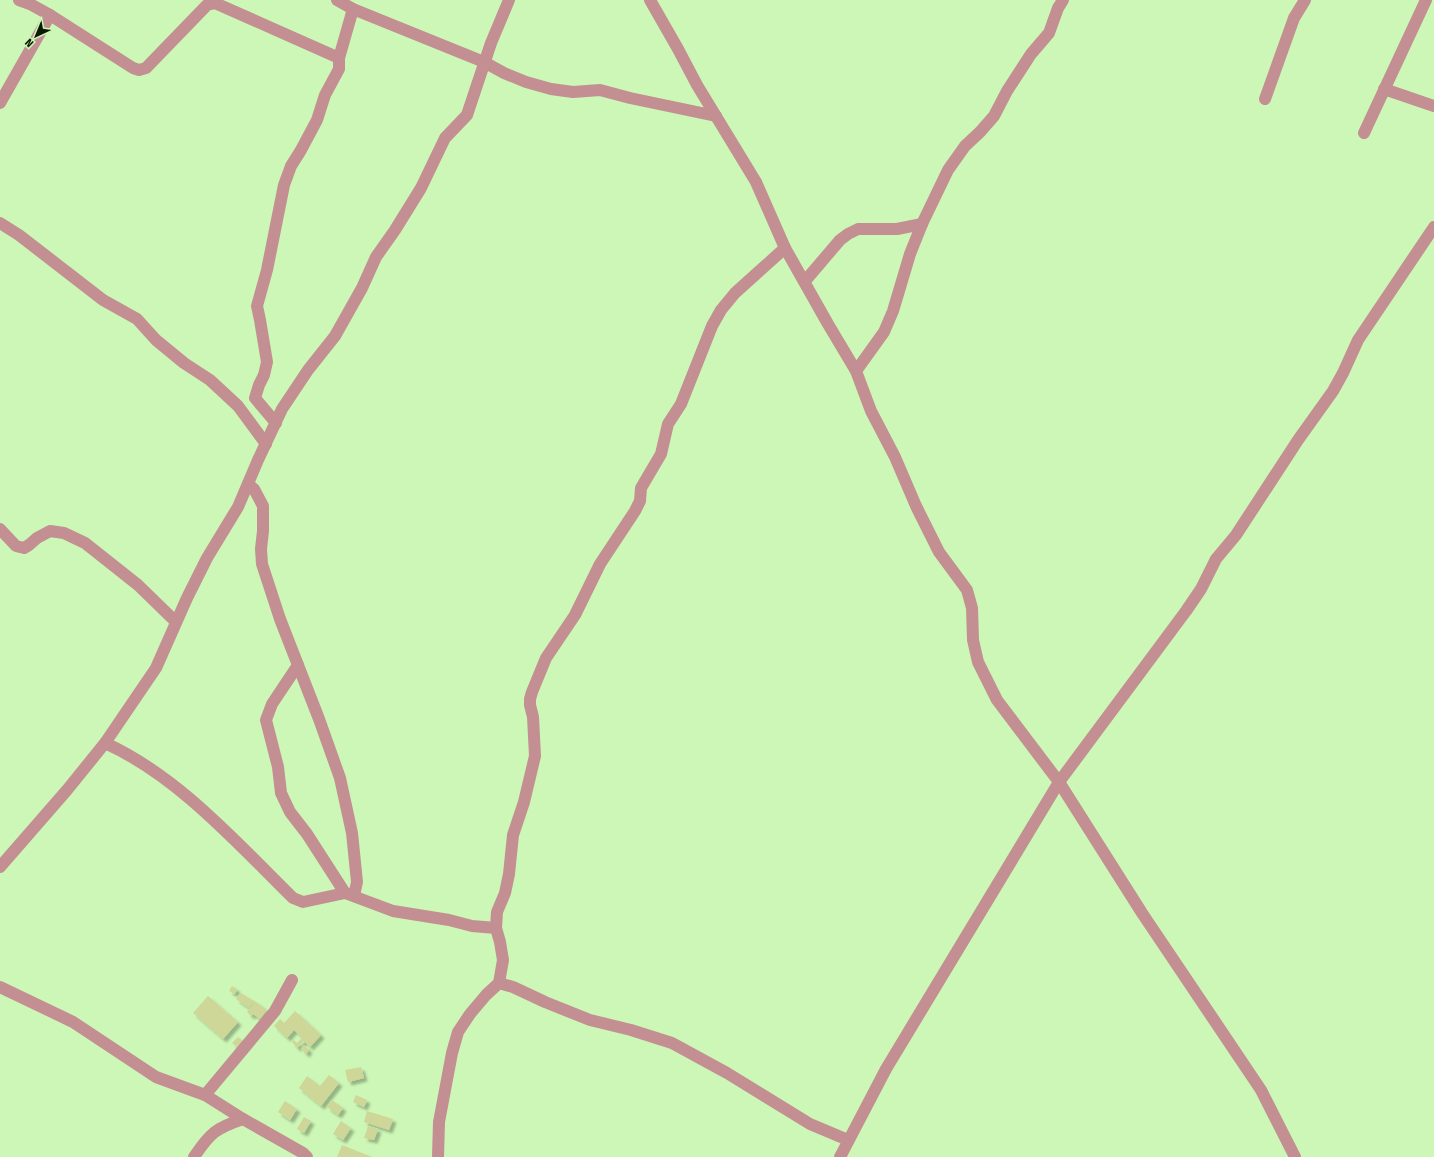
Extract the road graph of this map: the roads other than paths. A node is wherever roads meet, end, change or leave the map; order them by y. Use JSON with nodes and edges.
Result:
{"nodes":[{"id":1,"x":19,"y":0,"type":"edge"},
{"id":2,"x":338,"y":0,"type":"edge"},
{"id":3,"x":509,"y":0,"type":"edge"},
{"id":4,"x":650,"y":0,"type":"edge"},
{"id":5,"x":1063,"y":0,"type":"edge"},
{"id":6,"x":1305,"y":0,"type":"edge"},
{"id":7,"x":1426,"y":0,"type":"edge"},
{"id":8,"x":353,"y":9,"type":"junction"},
{"id":9,"x":50,"y":15,"type":"junction"},
{"id":10,"x":339,"y":58,"type":"junction"},
{"id":11,"x":484,"y":62,"type":"junction"},
{"id":12,"x":1384,"y":89,"type":"junction"},
{"id":13,"x":1265,"y":99,"type":"dead end"},
{"id":14,"x":0,"y":103,"type":"edge"},
{"id":15,"x":1434,"y":106,"type":"edge"},
{"id":16,"x":716,"y":116,"type":"junction"},
{"id":17,"x":1364,"y":133,"type":"dead end"},
{"id":18,"x":0,"y":223,"type":"edge"},
{"id":19,"x":922,"y":224,"type":"junction"},
{"id":20,"x":1434,"y":227,"type":"edge"},
{"id":21,"x":785,"y":248,"type":"junction"},
{"id":22,"x":805,"y":281,"type":"junction"},
{"id":23,"x":856,"y":371,"type":"junction"},
{"id":24,"x":255,"y":398,"type":"junction"},
{"id":25,"x":238,"y":406,"type":"junction"},
{"id":26,"x":276,"y":423,"type":"junction"},
{"id":27,"x":266,"y":444,"type":"junction"},
{"id":28,"x":248,"y":484,"type":"junction"},
{"id":29,"x":0,"y":529,"type":"edge"},
{"id":30,"x":176,"y":622,"type":"junction"},
{"id":31,"x":298,"y":665,"type":"junction"},
{"id":32,"x":104,"y":743,"type":"junction"},
{"id":33,"x":1059,"y":782,"type":"junction"},
{"id":34,"x":0,"y":867,"type":"edge"},
{"id":35,"x":350,"y":894,"type":"junction"},
{"id":36,"x":496,"y":928,"type":"junction"},
{"id":37,"x":292,"y":980,"type":"dead end"},
{"id":38,"x":499,"y":983,"type":"junction"},
{"id":39,"x":0,"y":987,"type":"edge"},
{"id":40,"x":205,"y":1095,"type":"junction"},
{"id":41,"x":243,"y":1119,"type":"junction"},
{"id":42,"x":848,"y":1140,"type":"junction"},
{"id":43,"x":194,"y":1157,"type":"edge"},
{"id":44,"x":307,"y":1157,"type":"edge"},
{"id":45,"x":438,"y":1157,"type":"edge"},
{"id":46,"x":840,"y":1157,"type":"edge"},
{"id":47,"x":1295,"y":1157,"type":"edge"}],
"edges":[{"from":1,"to":9,"type":"street"},
{"from":2,"to":8,"type":"street"},
{"from":3,"to":11,"type":"street"},
{"from":4,"to":16,"type":"street"},
{"from":5,"to":19,"type":"street"},
{"from":6,"to":13,"type":"street"},
{"from":7,"to":12,"type":"street"},
{"from":8,"to":10,"type":"street"},
{"from":8,"to":11,"type":"street"},
{"from":9,"to":10,"type":"street"},
{"from":9,"to":14,"type":"street"},
{"from":10,"to":24,"type":"street"},
{"from":11,"to":16,"type":"street"},
{"from":11,"to":26,"type":"street"},
{"from":12,"to":15,"type":"street"},
{"from":12,"to":17,"type":"street"},
{"from":16,"to":21,"type":"street"},
{"from":18,"to":25,"type":"street"},
{"from":19,"to":22,"type":"street"},
{"from":19,"to":23,"type":"street"},
{"from":20,"to":33,"type":"street"},
{"from":21,"to":22,"type":"street"},
{"from":21,"to":36,"type":"street"},
{"from":22,"to":23,"type":"street"},
{"from":23,"to":33,"type":"street"},
{"from":24,"to":25,"type":"street"},
{"from":24,"to":26,"type":"street"},
{"from":25,"to":27,"type":"street"},
{"from":26,"to":27,"type":"street"},
{"from":27,"to":28,"type":"street"},
{"from":28,"to":30,"type":"street"},
{"from":28,"to":31,"type":"street"},
{"from":29,"to":30,"type":"street"},
{"from":30,"to":32,"type":"street"},
{"from":31,"to":35,"type":"street"},
{"from":31,"to":35,"type":"street"},
{"from":32,"to":34,"type":"street"},
{"from":32,"to":35,"type":"street"},
{"from":33,"to":42,"type":"street"},
{"from":33,"to":47,"type":"street"},
{"from":35,"to":36,"type":"street"},
{"from":36,"to":38,"type":"street"},
{"from":37,"to":40,"type":"street"},
{"from":38,"to":42,"type":"street"},
{"from":38,"to":45,"type":"street"},
{"from":39,"to":40,"type":"street"},
{"from":40,"to":41,"type":"street"},
{"from":41,"to":43,"type":"street"},
{"from":41,"to":44,"type":"street"},
{"from":42,"to":46,"type":"street"}]}
